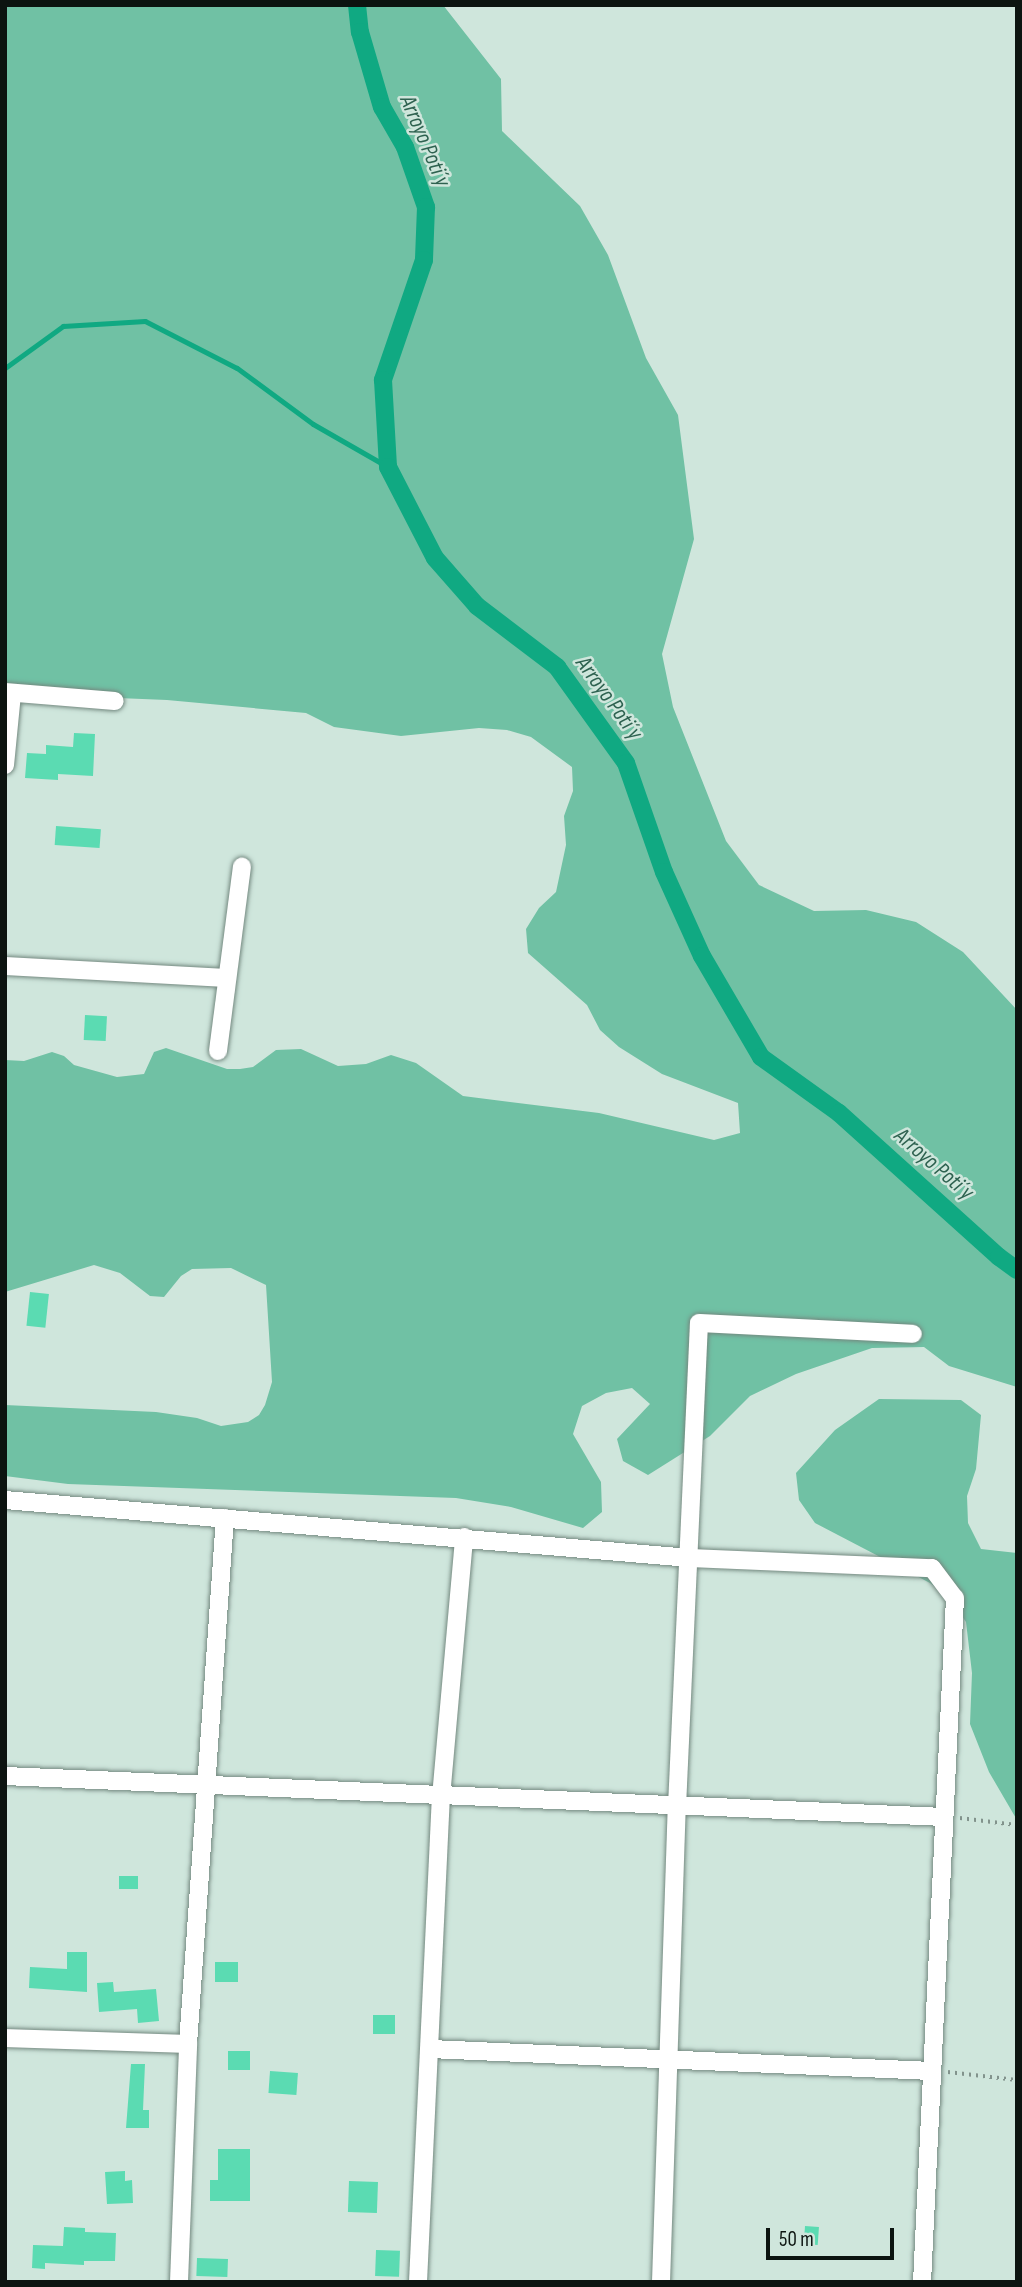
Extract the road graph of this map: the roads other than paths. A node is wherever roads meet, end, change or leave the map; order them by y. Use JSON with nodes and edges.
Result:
{"nodes":[{"id":1,"x":9,"y":693,"type":"edge"},
{"id":2,"x":115,"y":701,"type":"dead end"},
{"id":3,"x":5,"y":765,"type":"edge"},
{"id":4,"x":242,"y":867,"type":"dead end"},
{"id":5,"x":5,"y":966,"type":"edge"},
{"id":6,"x":227,"y":978,"type":"junction"},
{"id":7,"x":218,"y":1051,"type":"dead end"},
{"id":8,"x":913,"y":1334,"type":"dead end"},
{"id":9,"x":5,"y":1500,"type":"edge"},
{"id":10,"x":225,"y":1517,"type":"junction"},
{"id":11,"x":464,"y":1537,"type":"junction"},
{"id":12,"x":690,"y":1558,"type":"junction"},
{"id":13,"x":5,"y":1776,"type":"edge"},
{"id":14,"x":206,"y":1786,"type":"junction"},
{"id":15,"x":441,"y":1797,"type":"junction"},
{"id":16,"x":677,"y":1807,"type":"junction"},
{"id":17,"x":944,"y":1816,"type":"junction"},
{"id":18,"x":5,"y":2038,"type":"edge"},
{"id":19,"x":188,"y":2044,"type":"junction"},
{"id":20,"x":429,"y":2049,"type":"junction"},
{"id":21,"x":668,"y":2060,"type":"junction"},
{"id":22,"x":932,"y":2071,"type":"junction"},
{"id":23,"x":179,"y":2282,"type":"edge"},
{"id":24,"x":418,"y":2282,"type":"edge"},
{"id":25,"x":661,"y":2282,"type":"edge"},
{"id":26,"x":922,"y":2282,"type":"edge"}],
"edges":[{"from":1,"to":2,"type":"street"},
{"from":1,"to":3,"type":"street"},
{"from":4,"to":6,"type":"street"},
{"from":5,"to":6,"type":"street"},
{"from":6,"to":7,"type":"street"},
{"from":8,"to":12,"type":"street"},
{"from":9,"to":10,"type":"street"},
{"from":10,"to":11,"type":"street"},
{"from":10,"to":14,"type":"street"},
{"from":11,"to":12,"type":"street"},
{"from":11,"to":15,"type":"street"},
{"from":12,"to":16,"type":"street"},
{"from":12,"to":17,"type":"street"},
{"from":13,"to":14,"type":"street"},
{"from":14,"to":15,"type":"street"},
{"from":14,"to":19,"type":"street"},
{"from":15,"to":16,"type":"street"},
{"from":15,"to":20,"type":"street"},
{"from":16,"to":17,"type":"street"},
{"from":16,"to":21,"type":"street"},
{"from":17,"to":22,"type":"street"},
{"from":18,"to":19,"type":"street"},
{"from":19,"to":23,"type":"street"},
{"from":20,"to":21,"type":"street"},
{"from":20,"to":24,"type":"street"},
{"from":21,"to":22,"type":"street"},
{"from":21,"to":25,"type":"street"},
{"from":22,"to":26,"type":"street"}]}
